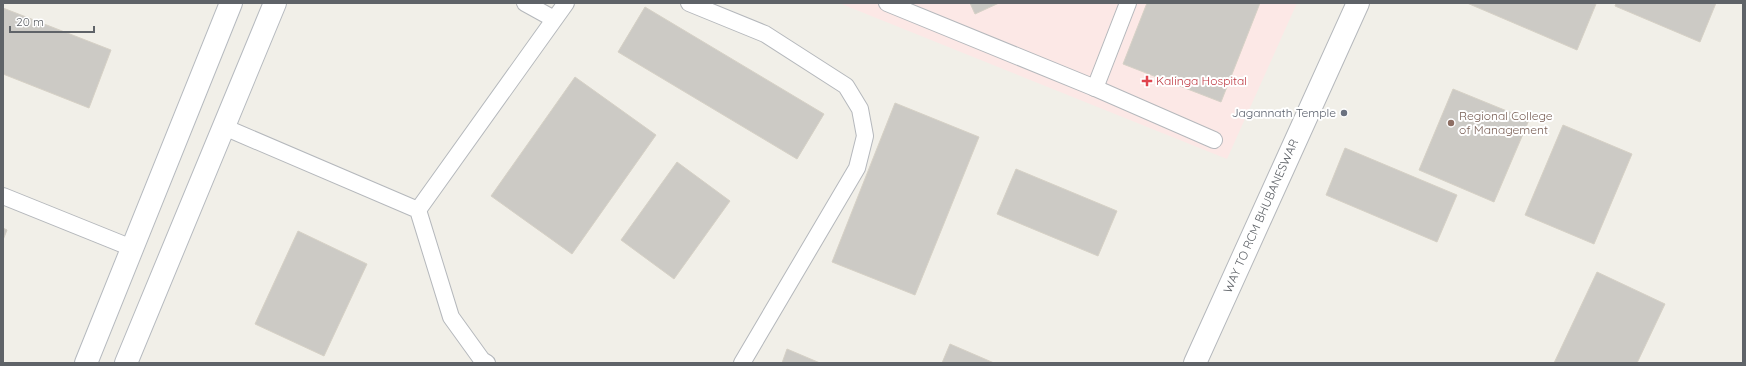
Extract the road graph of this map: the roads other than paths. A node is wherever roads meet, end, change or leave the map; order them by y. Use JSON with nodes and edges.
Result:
{"nodes":[{"id":1,"x":230,"y":3,"type":"edge"},
{"id":2,"x":274,"y":3,"type":"edge"},
{"id":3,"x":525,"y":3,"type":"edge"},
{"id":4,"x":566,"y":3,"type":"edge"},
{"id":5,"x":689,"y":3,"type":"edge"},
{"id":6,"x":887,"y":3,"type":"edge"},
{"id":7,"x":1128,"y":3,"type":"edge"},
{"id":8,"x":1358,"y":3,"type":"edge"},
{"id":9,"x":554,"y":19,"type":"junction"},
{"id":10,"x":1095,"y":88,"type":"junction"},
{"id":11,"x":224,"y":127,"type":"junction"},
{"id":12,"x":1214,"y":140,"type":"dead end"},
{"id":13,"x":3,"y":196,"type":"edge"},
{"id":14,"x":418,"y":210,"type":"junction"},
{"id":15,"x":132,"y":248,"type":"junction"},
{"id":16,"x":86,"y":363,"type":"edge"},
{"id":17,"x":126,"y":363,"type":"edge"},
{"id":18,"x":487,"y":363,"type":"edge"},
{"id":19,"x":742,"y":363,"type":"edge"},
{"id":20,"x":1195,"y":363,"type":"edge"}],
"edges":[{"from":1,"to":15,"type":"street"},
{"from":2,"to":11,"type":"street"},
{"from":3,"to":9,"type":"lane"},
{"from":4,"to":9,"type":"lane"},
{"from":5,"to":19,"type":"lane"},
{"from":6,"to":10,"type":"lane"},
{"from":7,"to":10,"type":"lane"},
{"from":8,"to":20,"type":"street","name":"WAY TO RCM BHUBANESWAR"},
{"from":9,"to":14,"type":"lane"},
{"from":10,"to":12,"type":"lane"},
{"from":11,"to":14,"type":"lane"},
{"from":11,"to":17,"type":"street"},
{"from":13,"to":15,"type":"lane"},
{"from":14,"to":18,"type":"lane"},
{"from":15,"to":16,"type":"street"}]}
